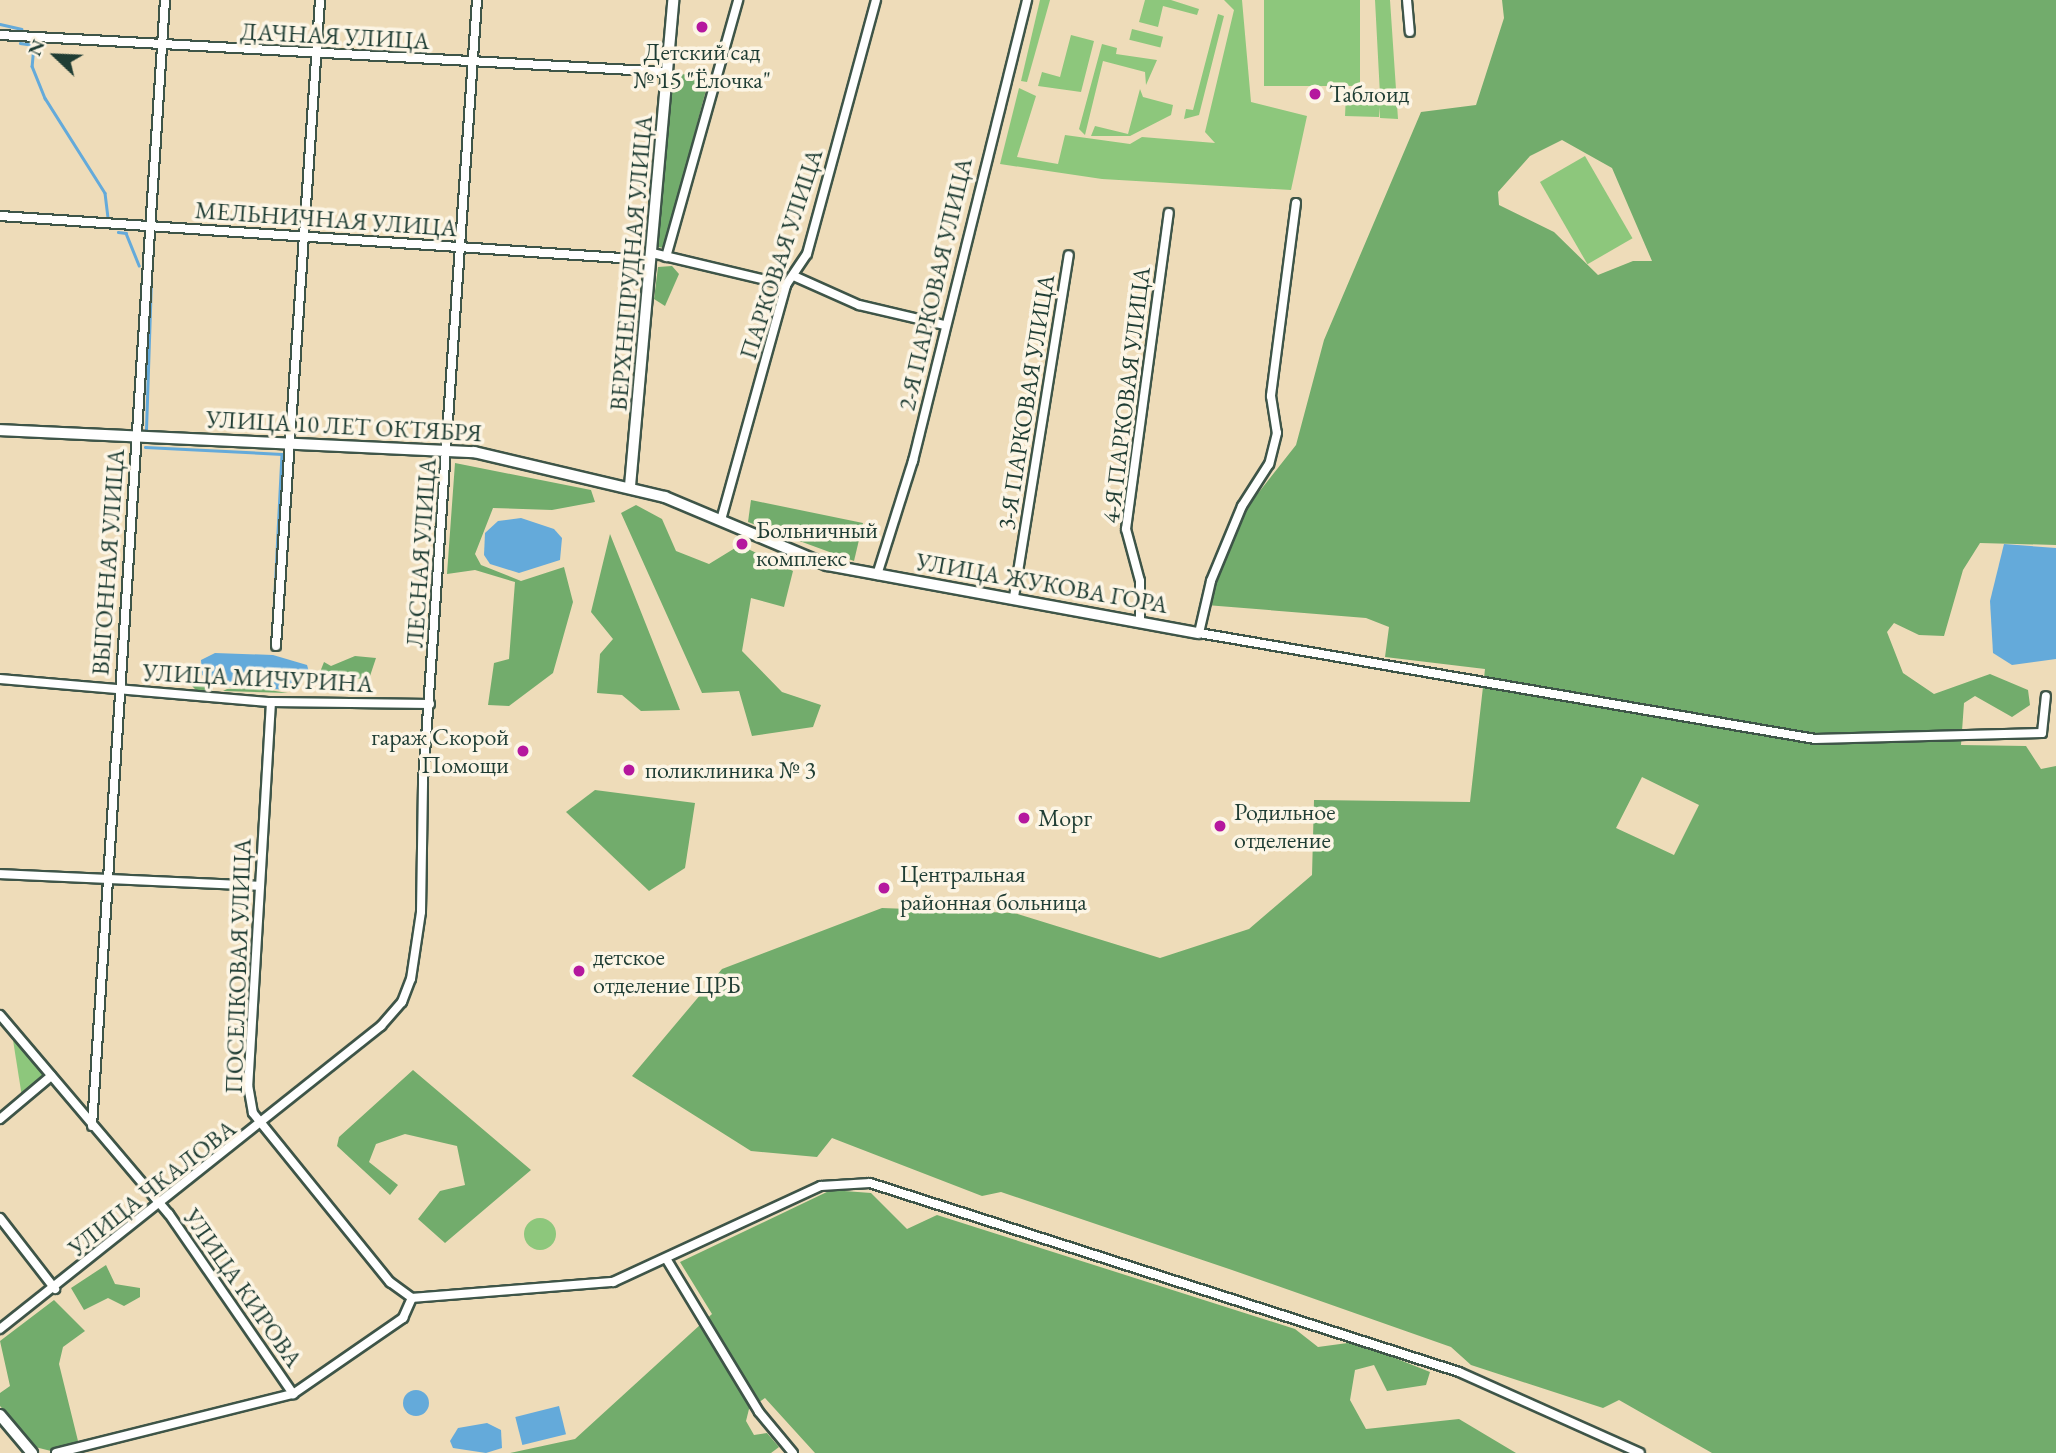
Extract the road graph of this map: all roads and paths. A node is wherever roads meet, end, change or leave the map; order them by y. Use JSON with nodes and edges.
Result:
{"nodes":[{"id":1,"x":165,"y":0,"type":"edge"},
{"id":2,"x":320,"y":0,"type":"edge"},
{"id":3,"x":477,"y":0,"type":"edge"},
{"id":4,"x":673,"y":0,"type":"edge"},
{"id":5,"x":738,"y":0,"type":"edge"},
{"id":6,"x":876,"y":0,"type":"edge"},
{"id":7,"x":1027,"y":0,"type":"edge"},
{"id":8,"x":1407,"y":0,"type":"edge"},
{"id":9,"x":1410,"y":32,"type":"dead end"},
{"id":10,"x":0,"y":35,"type":"edge"},
{"id":11,"x":162,"y":44,"type":"junction"},
{"id":12,"x":316,"y":55,"type":"junction"},
{"id":13,"x":472,"y":63,"type":"junction"},
{"id":14,"x":668,"y":72,"type":"junction"},
{"id":15,"x":1296,"y":203,"type":"dead end"},
{"id":16,"x":1169,"y":213,"type":"dead end"},
{"id":17,"x":0,"y":216,"type":"edge"},
{"id":18,"x":149,"y":227,"type":"junction"},
{"id":19,"x":302,"y":235,"type":"junction"},
{"id":20,"x":460,"y":246,"type":"junction"},
{"id":21,"x":1069,"y":255,"type":"dead end"},
{"id":22,"x":651,"y":256,"type":"junction"},
{"id":23,"x":666,"y":257,"type":"junction"},
{"id":24,"x":796,"y":277,"type":"junction"},
{"id":25,"x":786,"y":285,"type":"junction"},
{"id":26,"x":944,"y":325,"type":"junction"},
{"id":27,"x":0,"y":430,"type":"edge"},
{"id":28,"x":136,"y":436,"type":"junction"},
{"id":29,"x":287,"y":443,"type":"junction"},
{"id":30,"x":449,"y":449,"type":"junction"},
{"id":31,"x":630,"y":486,"type":"junction"},
{"id":32,"x":721,"y":520,"type":"junction"},
{"id":33,"x":877,"y":575,"type":"junction"},
{"id":34,"x":1014,"y":597,"type":"junction"},
{"id":35,"x":1140,"y":621,"type":"junction"},
{"id":36,"x":1199,"y":634,"type":"junction"},
{"id":37,"x":276,"y":646,"type":"dead end"},
{"id":38,"x":0,"y":679,"type":"edge"},
{"id":39,"x":119,"y":690,"type":"junction"},
{"id":40,"x":2046,"y":696,"type":"dead end"},
{"id":41,"x":271,"y":702,"type":"junction"},
{"id":42,"x":430,"y":704,"type":"junction"},
{"id":43,"x":0,"y":874,"type":"edge"},
{"id":44,"x":111,"y":880,"type":"junction"},
{"id":45,"x":260,"y":886,"type":"junction"},
{"id":46,"x":0,"y":1015,"type":"edge"},
{"id":47,"x":389,"y":1019,"type":"joint"},
{"id":48,"x":51,"y":1076,"type":"junction"},
{"id":49,"x":0,"y":1119,"type":"edge"},
{"id":50,"x":92,"y":1126,"type":"junction"},
{"id":51,"x":261,"y":1128,"type":"junction"},
{"id":52,"x":162,"y":1205,"type":"junction"},
{"id":53,"x":0,"y":1218,"type":"edge"},
{"id":54,"x":667,"y":1260,"type":"junction"},
{"id":55,"x":55,"y":1289,"type":"junction"},
{"id":56,"x":412,"y":1298,"type":"junction"},
{"id":57,"x":0,"y":1329,"type":"edge"},
{"id":58,"x":293,"y":1394,"type":"junction"},
{"id":59,"x":0,"y":1415,"type":"edge"},
{"id":60,"x":32,"y":1453,"type":"edge"},
{"id":61,"x":56,"y":1453,"type":"edge"},
{"id":62,"x":793,"y":1453,"type":"edge"},
{"id":63,"x":1640,"y":1453,"type":"edge"}],
"edges":[{"from":1,"to":11,"type":"street","name":"ВЫГОННАЯ УЛИЦА"},
{"from":2,"to":12,"type":"street"},
{"from":3,"to":13,"type":"street","name":"ЛЕСНАЯ УЛИЦА"},
{"from":4,"to":14,"type":"street","name":"ВЕРХНЕПРУДНАЯ УЛИЦА"},
{"from":5,"to":23,"type":"street"},
{"from":6,"to":24,"type":"street","name":"ПАРКОВАЯ УЛИЦА"},
{"from":7,"to":26,"type":"street","name":"2-Я ПАРКОВАЯ УЛИЦА"},
{"from":8,"to":9,"type":"street"},
{"from":10,"to":11,"type":"street","name":"ДАЧНАЯ УЛИЦА"},
{"from":11,"to":12,"type":"street","name":"ДАЧНАЯ УЛИЦА"},
{"from":11,"to":18,"type":"street","name":"ВЫГОННАЯ УЛИЦА"},
{"from":12,"to":13,"type":"street","name":"ДАЧНАЯ УЛИЦА"},
{"from":12,"to":19,"type":"street"},
{"from":13,"to":14,"type":"street","name":"ДАЧНАЯ УЛИЦА"},
{"from":13,"to":20,"type":"street","name":"ЛЕСНАЯ УЛИЦА"},
{"from":14,"to":22,"type":"street","name":"ВЕРХНЕПРУДНАЯ УЛИЦА"},
{"from":15,"to":36,"type":"street"},
{"from":16,"to":35,"type":"street","name":"4-Я ПАРКОВАЯ УЛИЦА"},
{"from":17,"to":18,"type":"street","name":"МЕЛЬНИЧНАЯ УЛИЦА"},
{"from":18,"to":19,"type":"street","name":"МЕЛЬНИЧНАЯ УЛИЦА"},
{"from":18,"to":28,"type":"street","name":"ВЫГОННАЯ УЛИЦА"},
{"from":19,"to":20,"type":"street","name":"МЕЛЬНИЧНАЯ УЛИЦА"},
{"from":19,"to":29,"type":"street"},
{"from":20,"to":22,"type":"street","name":"МЕЛЬНИЧНАЯ УЛИЦА"},
{"from":20,"to":30,"type":"street","name":"ЛЕСНАЯ УЛИЦА"},
{"from":21,"to":34,"type":"street","name":"3-Я ПАРКОВАЯ УЛИЦА"},
{"from":22,"to":23,"type":"street","name":"МЕЛЬНИЧНАЯ УЛИЦА"},
{"from":22,"to":31,"type":"street","name":"ВЕРХНЕПРУДНАЯ УЛИЦА"},
{"from":23,"to":25,"type":"street","name":"МЕЛЬНИЧНАЯ УЛИЦА"},
{"from":24,"to":25,"type":"street","name":"ПАРКОВАЯ УЛИЦА"},
{"from":24,"to":26,"type":"street"},
{"from":25,"to":32,"type":"street","name":"ПАРКОВАЯ УЛИЦА"},
{"from":26,"to":33,"type":"street","name":"2-Я ПАРКОВАЯ УЛИЦА"},
{"from":27,"to":28,"type":"street","name":"УЛИЦА 10 ЛЕТ ОКТЯБРЯ"},
{"from":28,"to":29,"type":"street","name":"УЛИЦА 10 ЛЕТ ОКТЯБРЯ"},
{"from":28,"to":39,"type":"street","name":"ВЫГОННАЯ УЛИЦА"},
{"from":29,"to":30,"type":"street","name":"УЛИЦА 10 ЛЕТ ОКТЯБРЯ"},
{"from":29,"to":37,"type":"street"},
{"from":30,"to":31,"type":"street","name":"УЛИЦА 10 ЛЕТ ОКТЯБРЯ"},
{"from":30,"to":42,"type":"street","name":"ЛЕСНАЯ УЛИЦА"},
{"from":31,"to":32,"type":"street","name":"УЛИЦА 10 ЛЕТ ОКТЯБРЯ"},
{"from":32,"to":33,"type":"street","name":"УЛИЦА 10 ЛЕТ ОКТЯБРЯ"},
{"from":33,"to":34,"type":"street","name":"УЛИЦА ЖУКОВА ГОРА"},
{"from":34,"to":35,"type":"street","name":"УЛИЦА ЖУКОВА ГОРА"},
{"from":35,"to":36,"type":"street","name":"УЛИЦА ЖУКОВА ГОРА"},
{"from":36,"to":40,"type":"street"},
{"from":38,"to":39,"type":"street","name":"УЛИЦА МИЧУРИНА"},
{"from":39,"to":41,"type":"street","name":"УЛИЦА МИЧУРИНА"},
{"from":39,"to":44,"type":"street","name":"ВЫГОННАЯ УЛИЦА"},
{"from":41,"to":42,"type":"street","name":"УЛИЦА МИЧУРИНА"},
{"from":41,"to":45,"type":"street","name":"ПОСЕЛКОВАЯ УЛИЦА"},
{"from":42,"to":47,"type":"street","name":"ЛЕСНАЯ УЛИЦА"},
{"from":43,"to":44,"type":"street"},
{"from":44,"to":45,"type":"street"},
{"from":44,"to":50,"type":"street","name":"ВЫГОННАЯ УЛИЦА"},
{"from":45,"to":51,"type":"street","name":"ПОСЕЛКОВАЯ УЛИЦА"},
{"from":46,"to":48,"type":"street","name":"УЛИЦА КИРОВА"},
{"from":47,"to":51,"type":"street","name":"УЛИЦА ЧКАЛОВА"},
{"from":48,"to":49,"type":"street"},
{"from":48,"to":50,"type":"street","name":"УЛИЦА КИРОВА"},
{"from":50,"to":52,"type":"street","name":"УЛИЦА КИРОВА"},
{"from":51,"to":52,"type":"street","name":"УЛИЦА ЧКАЛОВА"},
{"from":51,"to":56,"type":"street","name":"ПОСЕЛКОВАЯ УЛИЦА"},
{"from":52,"to":55,"type":"street","name":"УЛИЦА ЧКАЛОВА"},
{"from":52,"to":58,"type":"street","name":"УЛИЦА КИРОВА"},
{"from":53,"to":55,"type":"street"},
{"from":54,"to":56,"type":"street"},
{"from":54,"to":62,"type":"street"},
{"from":54,"to":63,"type":"street"},
{"from":55,"to":57,"type":"street","name":"УЛИЦА ЧКАЛОВА"},
{"from":56,"to":58,"type":"street"},
{"from":58,"to":61,"type":"street"},
{"from":59,"to":60,"type":"street"}]}
